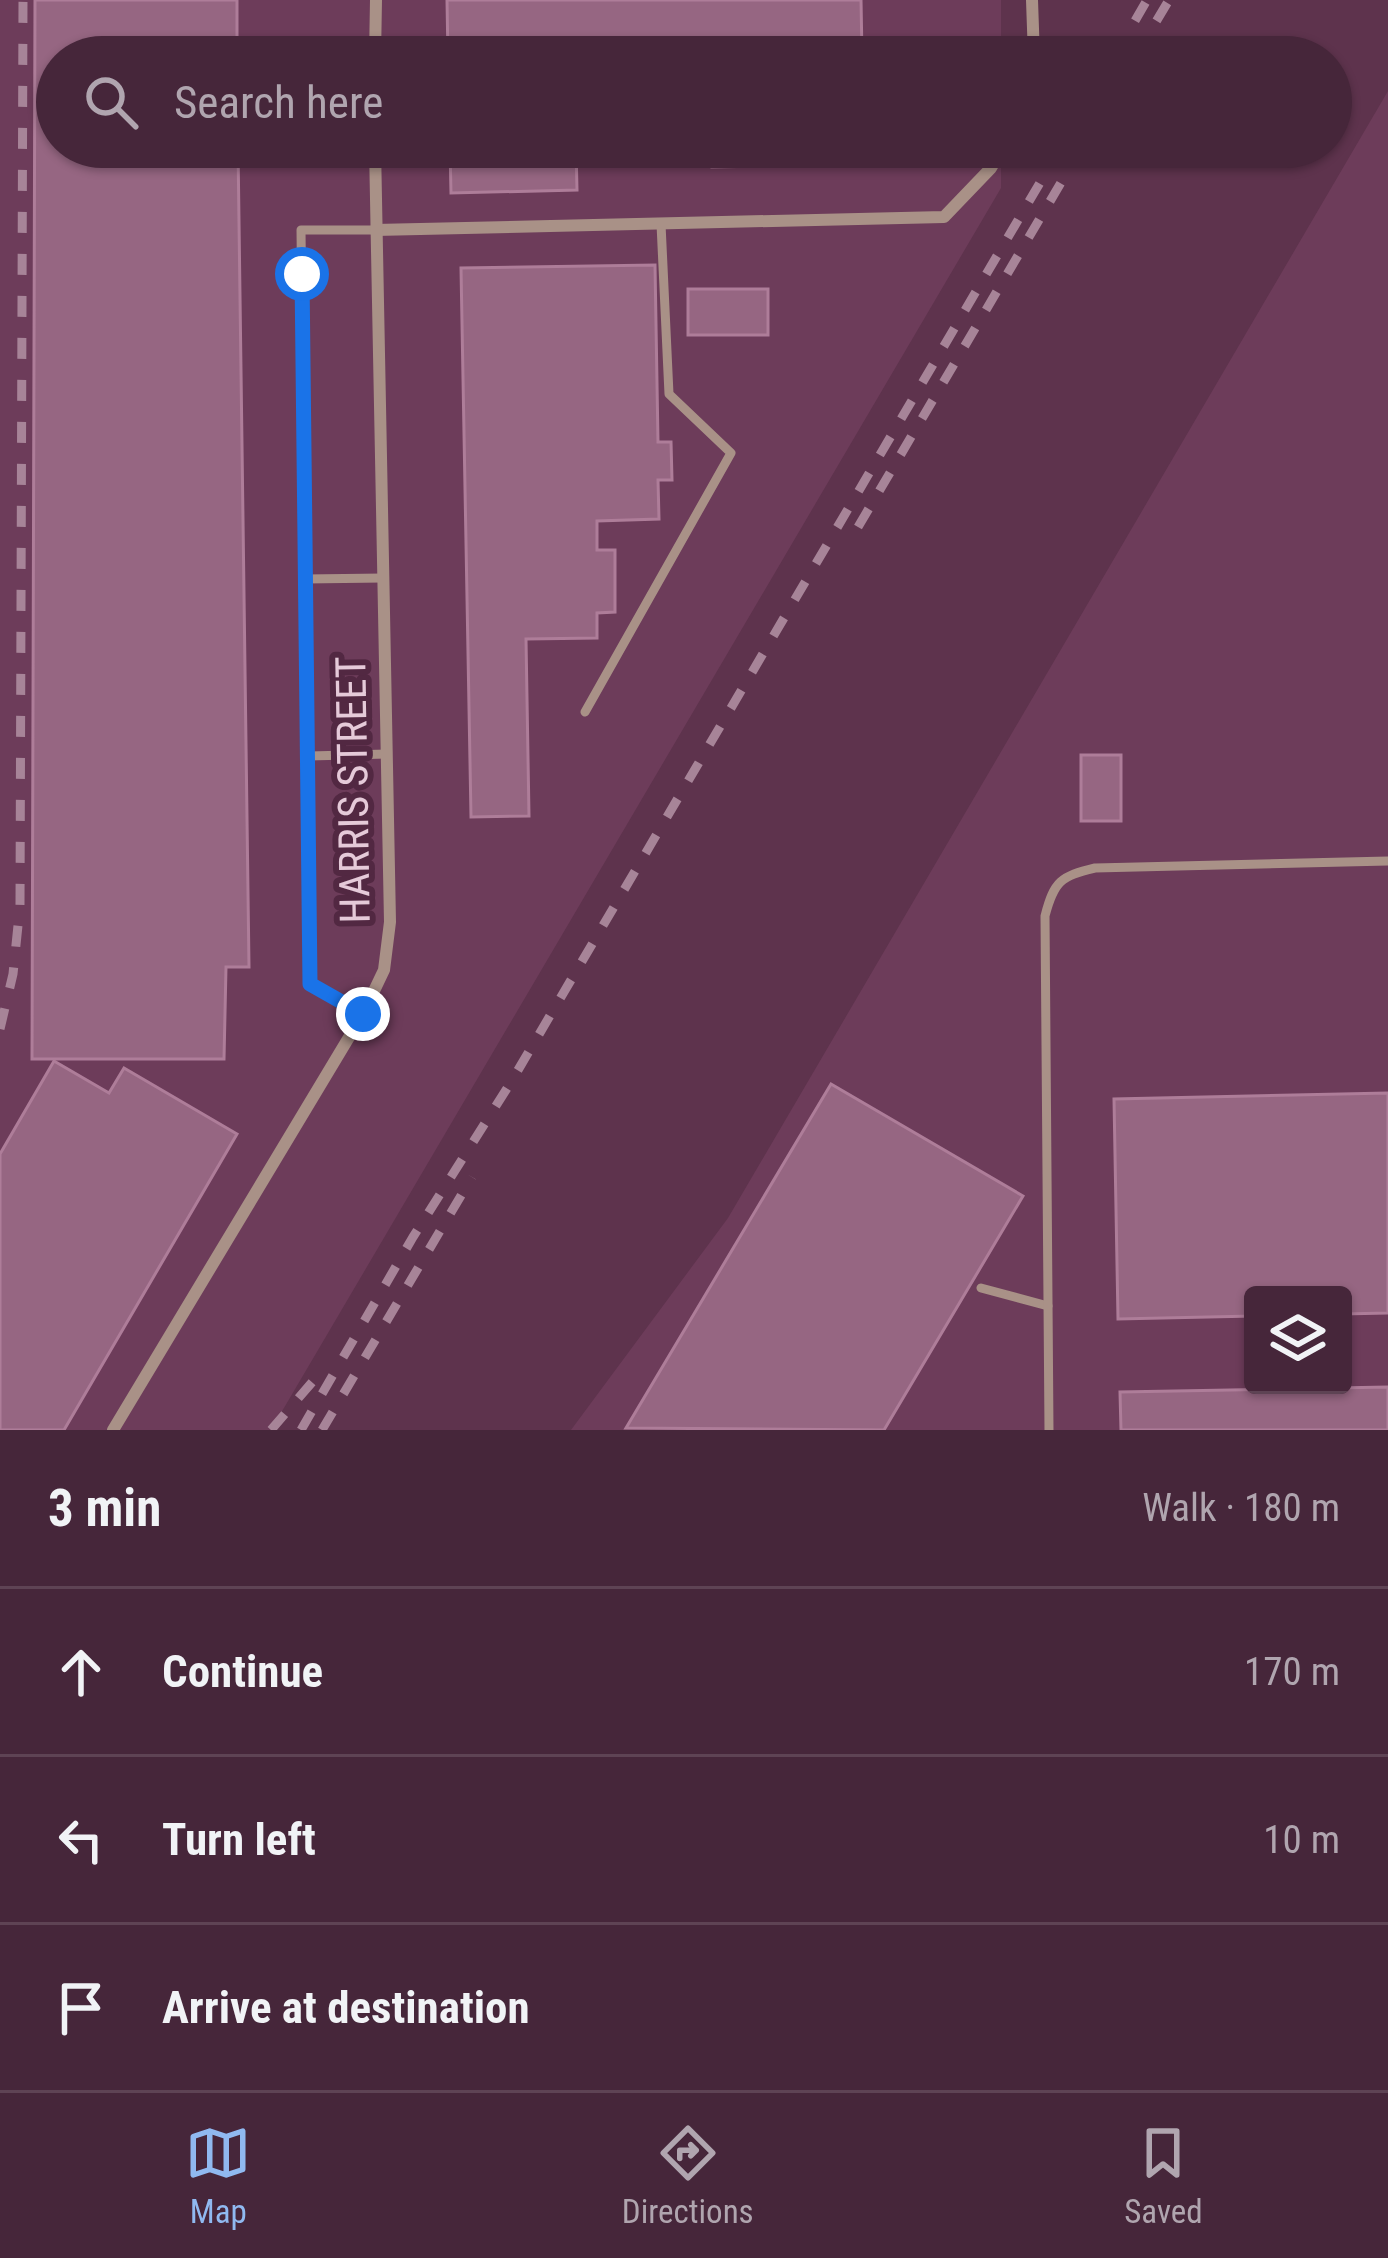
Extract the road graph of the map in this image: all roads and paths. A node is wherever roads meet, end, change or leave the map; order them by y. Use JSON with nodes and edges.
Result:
{"nodes":[{"id":1,"x":376,"y":0,"type":"edge"},
{"id":2,"x":1032,"y":0,"type":"edge"},
{"id":3,"x":375,"y":36,"type":"edge"},
{"id":4,"x":1033,"y":36,"type":"edge"},
{"id":5,"x":375,"y":168,"type":"edge"},
{"id":6,"x":991,"y":168,"type":"edge"},
{"id":7,"x":661,"y":224,"type":"junction"},
{"id":8,"x":374,"y":230,"type":"junction"},
{"id":9,"x":383,"y":578,"type":"junction"},
{"id":10,"x":305,"y":579,"type":"junction"},
{"id":11,"x":585,"y":712,"type":"dead end"},
{"id":12,"x":387,"y":754,"type":"junction"},
{"id":13,"x":309,"y":756,"type":"junction"},
{"id":14,"x":1388,"y":861,"type":"edge"},
{"id":15,"x":363,"y":1014,"type":"junction"},
{"id":16,"x":981,"y":1288,"type":"dead end"},
{"id":17,"x":1048,"y":1306,"type":"junction"},
{"id":18,"x":113,"y":1430,"type":"edge"},
{"id":19,"x":1048,"y":1430,"type":"edge"}],
"edges":[{"from":1,"to":3,"type":"street"},
{"from":2,"to":4,"type":"street"},
{"from":5,"to":8,"type":"street","name":"HARRIS STREET"},
{"from":6,"to":7,"type":"street"},
{"from":7,"to":8,"type":"street"},
{"from":7,"to":11,"type":"lane"},
{"from":8,"to":9,"type":"street","name":"HARRIS STREET"},
{"from":8,"to":10,"type":"lane"},
{"from":9,"to":10,"type":"lane"},
{"from":9,"to":12,"type":"street","name":"HARRIS STREET"},
{"from":10,"to":13,"type":"lane"},
{"from":12,"to":13,"type":"lane"},
{"from":12,"to":15,"type":"street","name":"HARRIS STREET"},
{"from":13,"to":15,"type":"lane"},
{"from":14,"to":17,"type":"lane"},
{"from":15,"to":18,"type":"street","name":"HARRIS STREET"},
{"from":16,"to":17,"type":"lane"},
{"from":17,"to":19,"type":"lane"}]}
